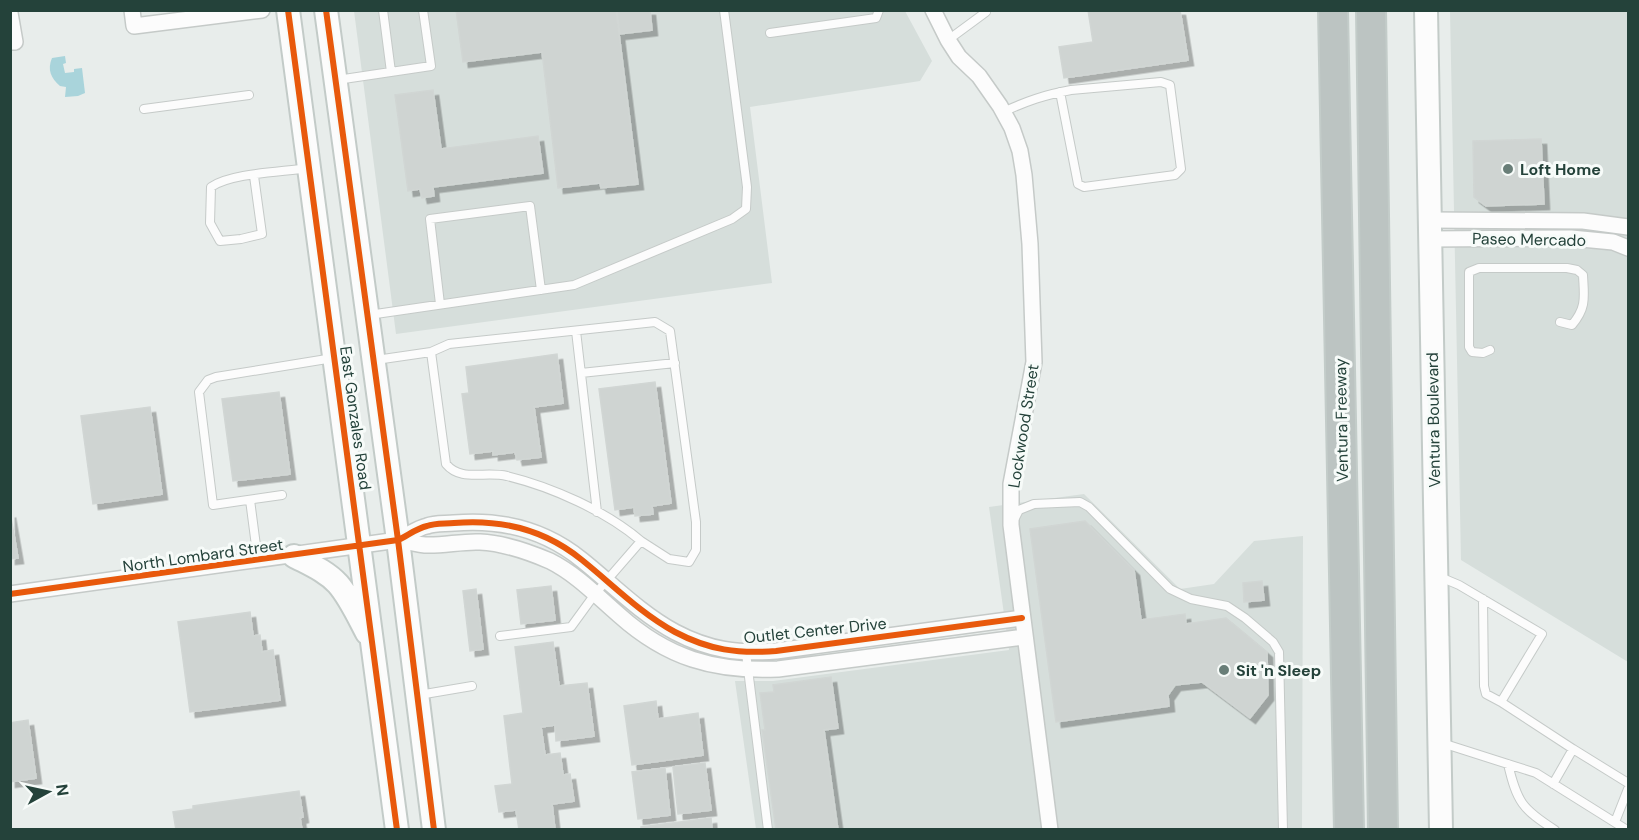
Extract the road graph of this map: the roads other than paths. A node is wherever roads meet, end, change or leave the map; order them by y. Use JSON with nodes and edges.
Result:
{"nodes":[{"id":1,"x":262,"y":10,"type":"edge"},
{"id":2,"x":288,"y":10,"type":"edge"},
{"id":3,"x":326,"y":10,"type":"edge"},
{"id":4,"x":383,"y":10,"type":"edge"},
{"id":5,"x":423,"y":10,"type":"edge"},
{"id":6,"x":724,"y":10,"type":"edge"},
{"id":7,"x":879,"y":10,"type":"edge"},
{"id":8,"x":933,"y":10,"type":"edge"},
{"id":9,"x":995,"y":10,"type":"edge"},
{"id":10,"x":1334,"y":10,"type":"edge"},
{"id":11,"x":1371,"y":10,"type":"edge"},
{"id":12,"x":1426,"y":10,"type":"edge"},
{"id":13,"x":986,"y":11,"type":"edge"},
{"id":14,"x":10,"y":13,"type":"edge"},
{"id":15,"x":133,"y":18,"type":"edge"},
{"id":16,"x":770,"y":33,"type":"dead end"},
{"id":17,"x":948,"y":40,"type":"junction"},
{"id":18,"x":13,"y":42,"type":"edge"},
{"id":19,"x":391,"y":72,"type":"junction"},
{"id":20,"x":336,"y":80,"type":"junction"},
{"id":21,"x":1060,"y":92,"type":"junction"},
{"id":22,"x":249,"y":95,"type":"dead end"},
{"id":23,"x":144,"y":110,"type":"dead end"},
{"id":24,"x":1003,"y":112,"type":"junction"},
{"id":25,"x":309,"y":168,"type":"junction"},
{"id":26,"x":255,"y":176,"type":"junction"},
{"id":27,"x":1629,"y":227,"type":"edge"},
{"id":28,"x":1429,"y":230,"type":"junction"},
{"id":29,"x":1629,"y":248,"type":"edge"},
{"id":30,"x":541,"y":290,"type":"junction"},
{"id":31,"x":440,"y":304,"type":"junction"},
{"id":32,"x":368,"y":315,"type":"junction"},
{"id":33,"x":1560,"y":322,"type":"dead end"},
{"id":34,"x":576,"y":331,"type":"junction"},
{"id":35,"x":1490,"y":350,"type":"dead end"},
{"id":36,"x":431,"y":352,"type":"junction"},
{"id":37,"x":335,"y":358,"type":"junction"},
{"id":38,"x":374,"y":360,"type":"junction"},
{"id":39,"x":675,"y":363,"type":"junction"},
{"id":40,"x":581,"y":373,"type":"junction"},
{"id":41,"x":282,"y":495,"type":"dead end"},
{"id":42,"x":250,"y":500,"type":"junction"},
{"id":43,"x":597,"y":512,"type":"junction"},
{"id":44,"x":1011,"y":525,"type":"junction"},
{"id":45,"x":398,"y":540,"type":"junction"},
{"id":46,"x":640,"y":541,"type":"junction"},
{"id":47,"x":360,"y":546,"type":"junction"},
{"id":48,"x":294,"y":556,"type":"junction"},
{"id":49,"x":258,"y":561,"type":"junction"},
{"id":50,"x":1436,"y":575,"type":"junction"},
{"id":51,"x":607,"y":582,"type":"junction"},
{"id":52,"x":10,"y":594,"type":"edge"},
{"id":53,"x":595,"y":594,"type":"junction"},
{"id":54,"x":1483,"y":599,"type":"junction"},
{"id":55,"x":1022,"y":618,"type":"junction"},
{"id":56,"x":1380,"y":623,"type":"junction"},
{"id":57,"x":500,"y":636,"type":"dead end"},
{"id":58,"x":1024,"y":637,"type":"junction"},
{"id":59,"x":372,"y":643,"type":"junction"},
{"id":60,"x":746,"y":653,"type":"junction"},
{"id":61,"x":747,"y":670,"type":"junction"},
{"id":62,"x":471,"y":686,"type":"dead end"},
{"id":63,"x":418,"y":696,"type":"junction"},
{"id":64,"x":1501,"y":702,"type":"junction"},
{"id":65,"x":1439,"y":742,"type":"junction"},
{"id":66,"x":1573,"y":749,"type":"junction"},
{"id":67,"x":1508,"y":764,"type":"junction"},
{"id":68,"x":1629,"y":783,"type":"edge"},
{"id":69,"x":1553,"y":784,"type":"junction"},
{"id":70,"x":1629,"y":789,"type":"edge"},
{"id":71,"x":1615,"y":822,"type":"junction"},
{"id":72,"x":397,"y":830,"type":"edge"},
{"id":73,"x":434,"y":830,"type":"edge"},
{"id":74,"x":768,"y":830,"type":"edge"},
{"id":75,"x":1050,"y":830,"type":"edge"},
{"id":76,"x":1283,"y":830,"type":"edge"},
{"id":77,"x":1349,"y":830,"type":"edge"},
{"id":78,"x":1383,"y":830,"type":"edge"},
{"id":79,"x":1396,"y":830,"type":"edge"},
{"id":80,"x":1441,"y":830,"type":"edge"},
{"id":81,"x":1555,"y":830,"type":"edge"},
{"id":82,"x":1627,"y":830,"type":"edge"}],
"edges":[{"from":1,"to":15,"type":"street"},
{"from":2,"to":25,"type":"main road","name":"East Gonzales Road"},
{"from":3,"to":20,"type":"main road","name":"East Gonzales Road"},
{"from":4,"to":19,"type":"lane"},
{"from":5,"to":19,"type":"lane"},
{"from":6,"to":30,"type":"lane"},
{"from":7,"to":16,"type":"lane"},
{"from":8,"to":17,"type":"street","name":"Lockwood Street"},
{"from":9,"to":13,"type":"lane"},
{"from":10,"to":77,"type":"highway","name":"Ventura Freeway"},
{"from":11,"to":56,"type":"highway"},
{"from":12,"to":28,"type":"main road","name":"Ventura Boulevard"},
{"from":13,"to":17,"type":"lane"},
{"from":14,"to":18,"type":"street"},
{"from":17,"to":24,"type":"street","name":"Lockwood Street"},
{"from":19,"to":20,"type":"lane"},
{"from":20,"to":32,"type":"main road","name":"East Gonzales Road"},
{"from":21,"to":21,"type":"lane"},
{"from":21,"to":24,"type":"lane"},
{"from":22,"to":23,"type":"lane"},
{"from":24,"to":44,"type":"street","name":"Lockwood Street"},
{"from":25,"to":26,"type":"lane"},
{"from":25,"to":37,"type":"main road","name":"East Gonzales Road"},
{"from":26,"to":26,"type":"lane"},
{"from":27,"to":28,"type":"street","name":"Paseo Mercado"},
{"from":28,"to":29,"type":"street","name":"Paseo Mercado"},
{"from":28,"to":50,"type":"main road","name":"Ventura Boulevard"},
{"from":30,"to":31,"type":"lane"},
{"from":30,"to":31,"type":"lane"},
{"from":31,"to":32,"type":"lane"},
{"from":32,"to":38,"type":"main road","name":"East Gonzales Road"},
{"from":33,"to":35,"type":"lane"},
{"from":34,"to":36,"type":"lane"},
{"from":34,"to":39,"type":"lane"},
{"from":34,"to":40,"type":"lane"},
{"from":36,"to":38,"type":"lane"},
{"from":36,"to":43,"type":"lane"},
{"from":37,"to":42,"type":"lane"},
{"from":37,"to":47,"type":"main road","name":"East Gonzales Road"},
{"from":38,"to":45,"type":"main road","name":"East Gonzales Road"},
{"from":39,"to":40,"type":"lane"},
{"from":39,"to":46,"type":"lane"},
{"from":40,"to":43,"type":"lane"},
{"from":41,"to":42,"type":"lane"},
{"from":42,"to":49,"type":"lane"},
{"from":43,"to":46,"type":"lane"},
{"from":44,"to":55,"type":"street","name":"Lockwood Street"},
{"from":44,"to":76,"type":"lane"},
{"from":45,"to":47,"type":"street","name":"North Lombard Street"},
{"from":45,"to":51,"type":"street","name":"Outlet Center Drive"},
{"from":45,"to":53,"type":"street","name":"Outlet Center Drive"},
{"from":45,"to":63,"type":"main road","name":"East Gonzales Road"},
{"from":46,"to":51,"type":"lane"},
{"from":47,"to":48,"type":"street","name":"North Lombard Street"},
{"from":47,"to":59,"type":"main road","name":"East Gonzales Road"},
{"from":48,"to":49,"type":"street","name":"North Lombard Street"},
{"from":48,"to":59,"type":"main road"},
{"from":49,"to":52,"type":"street","name":"North Lombard Street"},
{"from":50,"to":54,"type":"lane"},
{"from":50,"to":65,"type":"main road","name":"Ventura Boulevard"},
{"from":51,"to":53,"type":"lane"},
{"from":51,"to":60,"type":"street","name":"Outlet Center Drive"},
{"from":53,"to":57,"type":"lane"},
{"from":53,"to":61,"type":"street","name":"Outlet Center Drive"},
{"from":54,"to":64,"type":"lane"},
{"from":54,"to":64,"type":"lane"},
{"from":55,"to":58,"type":"street","name":"Lockwood Street"},
{"from":55,"to":60,"type":"street","name":"Outlet Center Drive"},
{"from":56,"to":78,"type":"highway"},
{"from":56,"to":79,"type":"highway"},
{"from":58,"to":61,"type":"street","name":"Outlet Center Drive"},
{"from":58,"to":75,"type":"street","name":"Lockwood Street"},
{"from":59,"to":72,"type":"main road","name":"East Gonzales Road"},
{"from":60,"to":61,"type":"lane"},
{"from":61,"to":74,"type":"lane"},
{"from":62,"to":63,"type":"lane"},
{"from":63,"to":73,"type":"main road","name":"East Gonzales Road"},
{"from":64,"to":66,"type":"lane"},
{"from":65,"to":67,"type":"lane"},
{"from":65,"to":80,"type":"main road","name":"Ventura Boulevard"},
{"from":66,"to":68,"type":"lane"},
{"from":66,"to":69,"type":"lane"},
{"from":67,"to":69,"type":"lane"},
{"from":67,"to":81,"type":"lane"},
{"from":69,"to":71,"type":"lane"},
{"from":70,"to":71,"type":"lane"},
{"from":71,"to":82,"type":"lane"}]}
